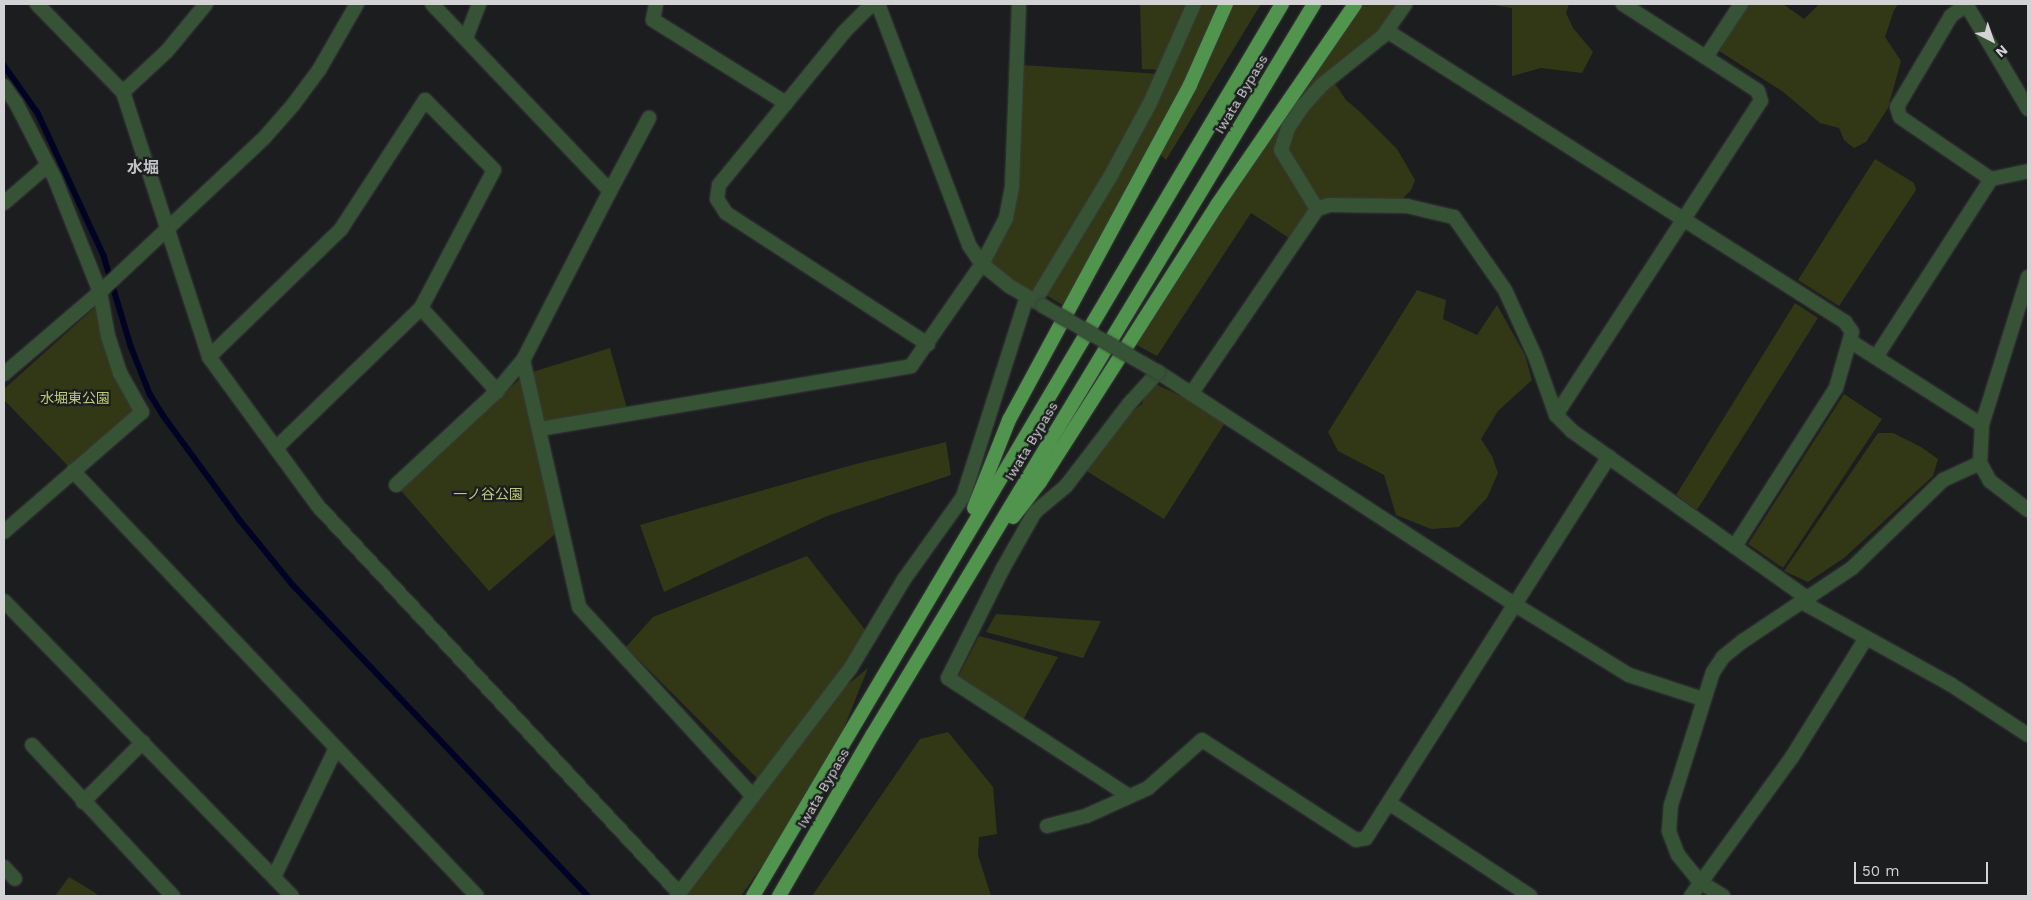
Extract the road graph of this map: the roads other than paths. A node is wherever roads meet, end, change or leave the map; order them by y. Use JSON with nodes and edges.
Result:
{"nodes":[{"id":1,"x":37,"y":4,"type":"edge"},
{"id":2,"x":206,"y":4,"type":"edge"},
{"id":3,"x":357,"y":4,"type":"edge"},
{"id":4,"x":432,"y":4,"type":"edge"},
{"id":5,"x":479,"y":4,"type":"edge"},
{"id":6,"x":656,"y":4,"type":"edge"},
{"id":7,"x":872,"y":4,"type":"edge"},
{"id":8,"x":878,"y":4,"type":"edge"},
{"id":9,"x":1018,"y":4,"type":"edge"},
{"id":10,"x":1194,"y":4,"type":"edge"},
{"id":11,"x":1226,"y":4,"type":"edge"},
{"id":12,"x":1282,"y":4,"type":"edge"},
{"id":13,"x":1314,"y":4,"type":"edge"},
{"id":14,"x":1355,"y":4,"type":"edge"},
{"id":15,"x":1405,"y":4,"type":"edge"},
{"id":16,"x":1622,"y":4,"type":"edge"},
{"id":17,"x":1741,"y":4,"type":"edge"},
{"id":18,"x":1966,"y":4,"type":"edge"},
{"id":19,"x":1387,"y":30,"type":"junction"},
{"id":20,"x":466,"y":38,"type":"junction"},
{"id":21,"x":1706,"y":57,"type":"junction"},
{"id":22,"x":4,"y":86,"type":"edge"},
{"id":23,"x":123,"y":92,"type":"junction"},
{"id":24,"x":786,"y":103,"type":"junction"},
{"id":25,"x":2028,"y":110,"type":"edge"},
{"id":26,"x":649,"y":118,"type":"dead end"},
{"id":27,"x":48,"y":165,"type":"junction"},
{"id":28,"x":2028,"y":171,"type":"edge"},
{"id":29,"x":1991,"y":179,"type":"junction"},
{"id":30,"x":610,"y":191,"type":"junction"},
{"id":31,"x":4,"y":203,"type":"edge"},
{"id":32,"x":1317,"y":209,"type":"junction"},
{"id":33,"x":1684,"y":220,"type":"junction"},
{"id":34,"x":167,"y":229,"type":"junction"},
{"id":35,"x":982,"y":264,"type":"junction"},
{"id":36,"x":2028,"y":277,"type":"edge"},
{"id":37,"x":103,"y":290,"type":"junction"},
{"id":38,"x":1035,"y":301,"type":"junction"},
{"id":39,"x":421,"y":308,"type":"junction"},
{"id":40,"x":1850,"y":341,"type":"junction"},
{"id":41,"x":928,"y":344,"type":"junction"},
{"id":42,"x":209,"y":357,"type":"junction"},
{"id":43,"x":1876,"y":358,"type":"junction"},
{"id":44,"x":523,"y":360,"type":"junction"},
{"id":45,"x":1158,"y":372,"type":"junction"},
{"id":46,"x":4,"y":374,"type":"edge"},
{"id":47,"x":497,"y":391,"type":"junction"},
{"id":48,"x":1191,"y":394,"type":"junction"},
{"id":49,"x":1556,"y":415,"type":"junction"},
{"id":50,"x":1982,"y":425,"type":"junction"},
{"id":51,"x":540,"y":428,"type":"junction"},
{"id":52,"x":276,"y":448,"type":"junction"},
{"id":53,"x":1610,"y":457,"type":"junction"},
{"id":54,"x":1980,"y":463,"type":"junction"},
{"id":55,"x":74,"y":471,"type":"junction"},
{"id":56,"x":396,"y":486,"type":"dead end"},
{"id":57,"x":2028,"y":510,"type":"edge"},
{"id":58,"x":4,"y":532,"type":"edge"},
{"id":59,"x":1736,"y":546,"type":"junction"},
{"id":60,"x":959,"y":548,"type":"junction"},
{"id":61,"x":976,"y":562,"type":"junction"},
{"id":62,"x":1805,"y":600,"type":"junction"},
{"id":63,"x":4,"y":601,"type":"edge"},
{"id":64,"x":1514,"y":604,"type":"junction"},
{"id":65,"x":1866,"y":638,"type":"junction"},
{"id":66,"x":1703,"y":699,"type":"junction"},
{"id":67,"x":2028,"y":735,"type":"edge"},
{"id":68,"x":144,"y":742,"type":"junction"},
{"id":69,"x":32,"y":745,"type":"dead end"},
{"id":70,"x":336,"y":748,"type":"junction"},
{"id":71,"x":753,"y":796,"type":"junction"},
{"id":72,"x":1129,"y":796,"type":"junction"},
{"id":73,"x":83,"y":802,"type":"junction"},
{"id":74,"x":1389,"y":803,"type":"junction"},
{"id":75,"x":1047,"y":826,"type":"dead end"},
{"id":76,"x":4,"y":868,"type":"edge"},
{"id":77,"x":274,"y":877,"type":"junction"},
{"id":78,"x":15,"y":879,"type":"dead end"},
{"id":79,"x":1700,"y":882,"type":"junction"},
{"id":80,"x":678,"y":895,"type":"edge"},
{"id":81,"x":173,"y":896,"type":"edge"},
{"id":82,"x":292,"y":896,"type":"edge"},
{"id":83,"x":478,"y":896,"type":"edge"},
{"id":84,"x":753,"y":896,"type":"edge"},
{"id":85,"x":779,"y":896,"type":"edge"},
{"id":86,"x":1530,"y":896,"type":"edge"},
{"id":87,"x":1691,"y":896,"type":"edge"},
{"id":88,"x":1723,"y":896,"type":"edge"}],
"edges":[{"from":1,"to":23,"type":"street"},
{"from":2,"to":23,"type":"street"},
{"from":3,"to":34,"type":"street"},
{"from":4,"to":20,"type":"street"},
{"from":5,"to":20,"type":"street"},
{"from":6,"to":24,"type":"street"},
{"from":7,"to":24,"type":"street"},
{"from":8,"to":35,"type":"street"},
{"from":9,"to":35,"type":"street"},
{"from":10,"to":38,"type":"street"},
{"from":11,"to":60,"type":"highway"},
{"from":12,"to":60,"type":"highway","name":"Iwata Bypass"},
{"from":13,"to":61,"type":"highway","name":"Iwata Bypass"},
{"from":14,"to":61,"type":"highway"},
{"from":15,"to":19,"type":"street"},
{"from":16,"to":21,"type":"street"},
{"from":17,"to":21,"type":"street"},
{"from":18,"to":25,"type":"street"},
{"from":18,"to":29,"type":"street"},
{"from":19,"to":32,"type":"street"},
{"from":19,"to":33,"type":"street"},
{"from":20,"to":30,"type":"street"},
{"from":21,"to":33,"type":"street"},
{"from":22,"to":27,"type":"street"},
{"from":23,"to":34,"type":"street"},
{"from":24,"to":41,"type":"street"},
{"from":26,"to":30,"type":"street"},
{"from":27,"to":31,"type":"street"},
{"from":27,"to":37,"type":"street"},
{"from":28,"to":29,"type":"street"},
{"from":29,"to":43,"type":"street"},
{"from":30,"to":44,"type":"street"},
{"from":32,"to":48,"type":"street"},
{"from":32,"to":49,"type":"street"},
{"from":33,"to":40,"type":"street"},
{"from":33,"to":49,"type":"street"},
{"from":34,"to":37,"type":"street"},
{"from":34,"to":42,"type":"street"},
{"from":35,"to":38,"type":"street"},
{"from":35,"to":41,"type":"street"},
{"from":36,"to":50,"type":"street"},
{"from":37,"to":46,"type":"street"},
{"from":37,"to":55,"type":"street"},
{"from":38,"to":45,"type":"street","bridge":true},
{"from":38,"to":71,"type":"street"},
{"from":39,"to":42,"type":"street"},
{"from":39,"to":47,"type":"street"},
{"from":39,"to":52,"type":"street"},
{"from":40,"to":43,"type":"street"},
{"from":40,"to":59,"type":"street"},
{"from":41,"to":51,"type":"street"},
{"from":42,"to":52,"type":"street"},
{"from":43,"to":50,"type":"street"},
{"from":44,"to":47,"type":"street"},
{"from":44,"to":51,"type":"street"},
{"from":45,"to":48,"type":"street"},
{"from":45,"to":72,"type":"street"},
{"from":47,"to":56,"type":"street"},
{"from":48,"to":64,"type":"street"},
{"from":49,"to":53,"type":"street"},
{"from":50,"to":54,"type":"street"},
{"from":51,"to":71,"type":"street"},
{"from":52,"to":80,"type":"street"},
{"from":53,"to":59,"type":"street"},
{"from":53,"to":64,"type":"street"},
{"from":54,"to":57,"type":"street"},
{"from":54,"to":62,"type":"street"},
{"from":55,"to":58,"type":"street"},
{"from":55,"to":70,"type":"street"},
{"from":59,"to":62,"type":"street"},
{"from":60,"to":84,"type":"highway","name":"Iwata Bypass"},
{"from":61,"to":85,"type":"highway","name":"Iwata Bypass"},
{"from":62,"to":65,"type":"street"},
{"from":62,"to":66,"type":"street"},
{"from":63,"to":68,"type":"street"},
{"from":64,"to":66,"type":"street"},
{"from":64,"to":74,"type":"street"},
{"from":65,"to":67,"type":"street"},
{"from":65,"to":79,"type":"street"},
{"from":66,"to":79,"type":"street"},
{"from":68,"to":73,"type":"street"},
{"from":68,"to":77,"type":"street"},
{"from":69,"to":73,"type":"street"},
{"from":70,"to":77,"type":"street"},
{"from":70,"to":83,"type":"street"},
{"from":71,"to":80,"type":"street"},
{"from":72,"to":74,"type":"street"},
{"from":72,"to":75,"type":"street"},
{"from":73,"to":81,"type":"street"},
{"from":74,"to":86,"type":"street"},
{"from":76,"to":78,"type":"street"},
{"from":77,"to":82,"type":"street"},
{"from":79,"to":87,"type":"street"},
{"from":79,"to":88,"type":"street"}]}
